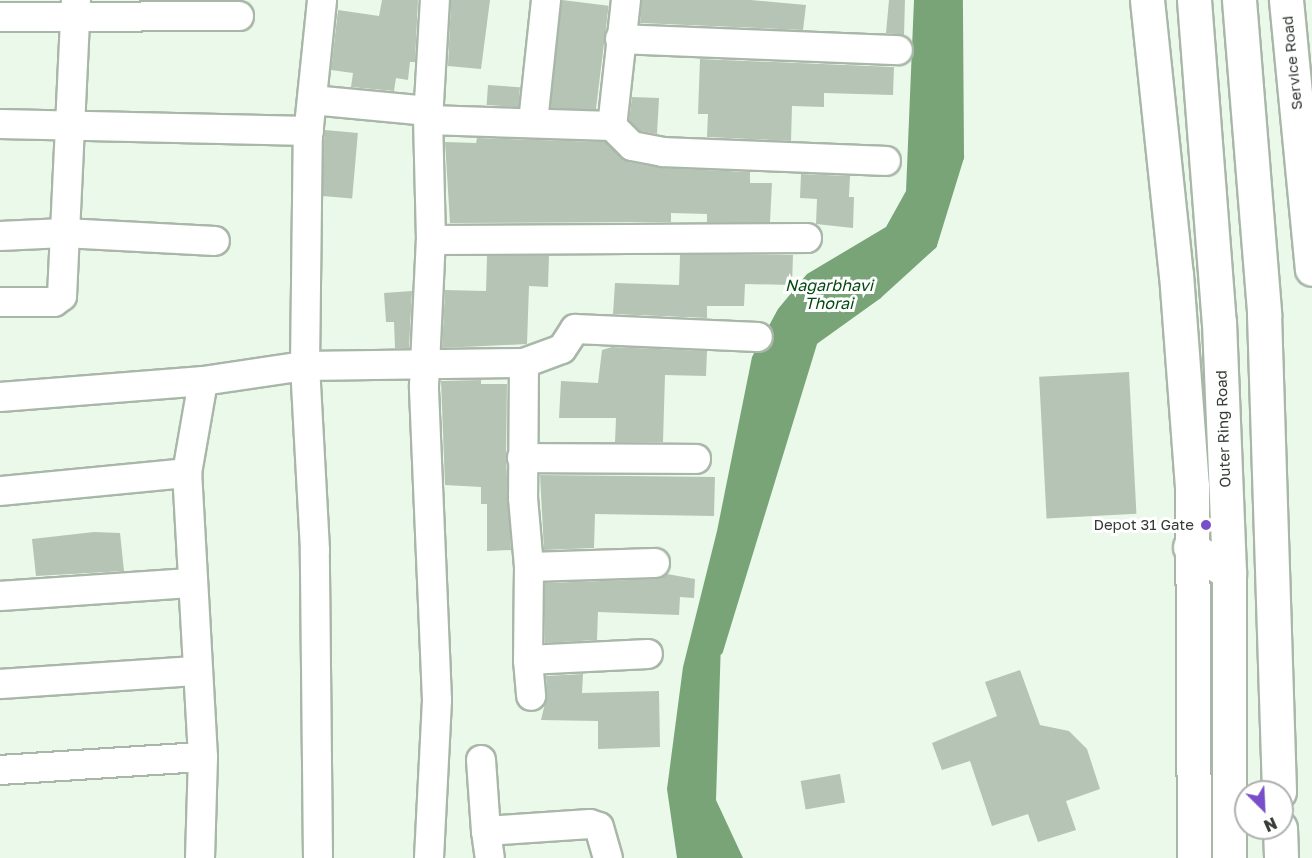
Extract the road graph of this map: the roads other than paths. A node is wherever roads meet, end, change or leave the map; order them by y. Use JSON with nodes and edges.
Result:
{"nodes":[{"id":1,"x":322,"y":0,"type":"edge"},
{"id":2,"x":435,"y":0,"type":"edge"},
{"id":3,"x":546,"y":0,"type":"edge"},
{"id":4,"x":626,"y":0,"type":"edge"},
{"id":5,"x":1148,"y":0,"type":"edge"},
{"id":6,"x":1194,"y":0,"type":"edge"},
{"id":7,"x":1239,"y":0,"type":"edge"},
{"id":8,"x":1286,"y":0,"type":"edge"},
{"id":9,"x":76,"y":8,"type":"edge"},
{"id":10,"x":239,"y":16,"type":"dead end"},
{"id":11,"x":0,"y":17,"type":"edge"},
{"id":12,"x":620,"y":39,"type":"junction"},
{"id":13,"x":898,"y":50,"type":"dead end"},
{"id":14,"x":312,"y":100,"type":"junction"},
{"id":15,"x":428,"y":115,"type":"junction"},
{"id":16,"x":533,"y":122,"type":"junction"},
{"id":17,"x":72,"y":123,"type":"junction"},
{"id":18,"x":0,"y":124,"type":"edge"},
{"id":19,"x":612,"y":126,"type":"junction"},
{"id":20,"x":309,"y":131,"type":"junction"},
{"id":21,"x":886,"y":161,"type":"dead end"},
{"id":22,"x":64,"y":233,"type":"junction"},
{"id":23,"x":0,"y":236,"type":"edge"},
{"id":24,"x":807,"y":238,"type":"dead end"},
{"id":25,"x":431,"y":240,"type":"junction"},
{"id":26,"x":215,"y":241,"type":"dead end"},
{"id":27,"x":1312,"y":269,"type":"edge"},
{"id":28,"x":0,"y":302,"type":"edge"},
{"id":29,"x":758,"y":337,"type":"dead end"},
{"id":30,"x":524,"y":363,"type":"junction"},
{"id":31,"x":428,"y":364,"type":"junction"},
{"id":32,"x":304,"y":366,"type":"junction"},
{"id":33,"x":203,"y":381,"type":"junction"},
{"id":34,"x":0,"y":397,"type":"edge"},
{"id":35,"x":522,"y":458,"type":"junction"},
{"id":36,"x":696,"y":459,"type":"dead end"},
{"id":37,"x":187,"y":473,"type":"junction"},
{"id":38,"x":0,"y":491,"type":"edge"},
{"id":39,"x":1190,"y":547,"type":"junction"},
{"id":40,"x":655,"y":563,"type":"dead end"},
{"id":41,"x":529,"y":567,"type":"junction"},
{"id":42,"x":1229,"y":573,"type":"junction"},
{"id":43,"x":190,"y":583,"type":"junction"},
{"id":44,"x":0,"y":596,"type":"edge"},
{"id":45,"x":648,"y":654,"type":"dead end"},
{"id":46,"x":528,"y":660,"type":"junction"},
{"id":47,"x":196,"y":672,"type":"junction"},
{"id":48,"x":0,"y":684,"type":"edge"},
{"id":49,"x":531,"y":696,"type":"dead end"},
{"id":50,"x":203,"y":757,"type":"junction"},
{"id":51,"x":481,"y":760,"type":"dead end"},
{"id":52,"x":0,"y":770,"type":"edge"},
{"id":53,"x":1279,"y":780,"type":"edge"},
{"id":54,"x":1280,"y":840,"type":"edge"},
{"id":55,"x":488,"y":844,"type":"edge"},
{"id":56,"x":200,"y":858,"type":"edge"},
{"id":57,"x":318,"y":858,"type":"edge"},
{"id":58,"x":429,"y":858,"type":"edge"},
{"id":59,"x":608,"y":858,"type":"edge"},
{"id":60,"x":1194,"y":858,"type":"edge"},
{"id":61,"x":1229,"y":858,"type":"edge"},
{"id":62,"x":1281,"y":858,"type":"edge"}],
"edges":[{"from":1,"to":14,"type":"street"},
{"from":2,"to":15,"type":"street"},
{"from":3,"to":16,"type":"street"},
{"from":4,"to":12,"type":"street"},
{"from":5,"to":39,"type":"main road"},
{"from":6,"to":42,"type":"main road","name":"Outer Ring Road"},
{"from":7,"to":53,"type":"main road"},
{"from":8,"to":27,"type":"main road","name":"Service Road"},
{"from":9,"to":10,"type":"street"},
{"from":9,"to":11,"type":"street"},
{"from":9,"to":17,"type":"street"},
{"from":12,"to":13,"type":"street"},
{"from":12,"to":19,"type":"street"},
{"from":14,"to":15,"type":"street"},
{"from":14,"to":20,"type":"street"},
{"from":15,"to":16,"type":"street"},
{"from":15,"to":25,"type":"street"},
{"from":16,"to":19,"type":"street"},
{"from":17,"to":18,"type":"street"},
{"from":17,"to":20,"type":"street"},
{"from":17,"to":22,"type":"street"},
{"from":19,"to":21,"type":"street"},
{"from":20,"to":32,"type":"street"},
{"from":22,"to":23,"type":"street"},
{"from":22,"to":26,"type":"street"},
{"from":22,"to":28,"type":"street"},
{"from":24,"to":25,"type":"street"},
{"from":25,"to":31,"type":"street"},
{"from":29,"to":30,"type":"street"},
{"from":30,"to":31,"type":"street"},
{"from":30,"to":35,"type":"street"},
{"from":31,"to":32,"type":"street"},
{"from":31,"to":58,"type":"street"},
{"from":32,"to":33,"type":"street"},
{"from":32,"to":57,"type":"street"},
{"from":33,"to":34,"type":"street"},
{"from":33,"to":37,"type":"street"},
{"from":35,"to":36,"type":"street"},
{"from":35,"to":41,"type":"street"},
{"from":37,"to":38,"type":"street"},
{"from":37,"to":43,"type":"street"},
{"from":39,"to":42,"type":"main road"},
{"from":39,"to":60,"type":"main road"},
{"from":40,"to":41,"type":"street"},
{"from":41,"to":46,"type":"street"},
{"from":42,"to":61,"type":"main road","name":"Outer Ring Road"},
{"from":43,"to":44,"type":"street"},
{"from":43,"to":47,"type":"street"},
{"from":45,"to":46,"type":"street"},
{"from":46,"to":49,"type":"street"},
{"from":47,"to":48,"type":"street"},
{"from":47,"to":50,"type":"street"},
{"from":50,"to":52,"type":"street"},
{"from":50,"to":56,"type":"street"},
{"from":51,"to":55,"type":"street"},
{"from":54,"to":62,"type":"main road"},
{"from":55,"to":59,"type":"street"}]}
